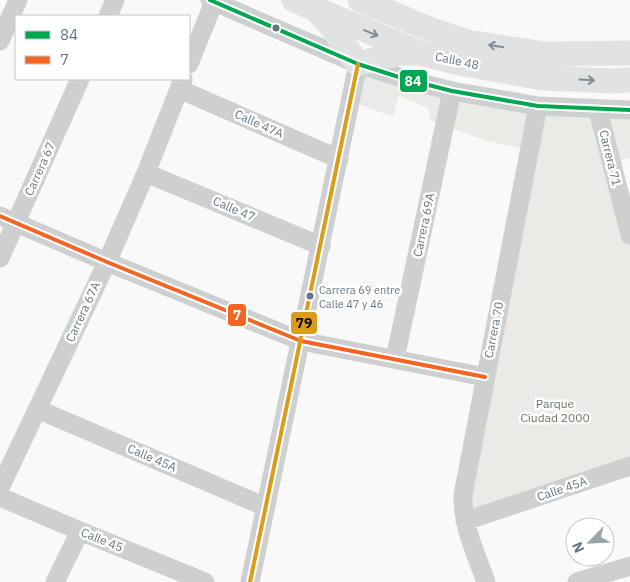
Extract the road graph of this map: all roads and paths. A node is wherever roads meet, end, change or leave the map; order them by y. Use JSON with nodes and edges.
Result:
{"nodes":[{"id":1,"x":18,"y":0,"type":"edge"},
{"id":2,"x":115,"y":0,"type":"edge"},
{"id":3,"x":360,"y":0,"type":"edge"},
{"id":4,"x":212,"y":1,"type":"edge"},
{"id":5,"x":304,"y":5,"type":"edge"},
{"id":6,"x":108,"y":15,"type":"edge"},
{"id":7,"x":0,"y":41,"type":"edge"},
{"id":8,"x":420,"y":53,"type":"junction"},
{"id":9,"x":630,"y":53,"type":"edge"},
{"id":10,"x":190,"y":61,"type":"edge"},
{"id":11,"x":358,"y":64,"type":"junction"},
{"id":12,"x":544,"y":66,"type":"junction"},
{"id":13,"x":79,"y":80,"type":"edge"},
{"id":14,"x":630,"y":80,"type":"edge"},
{"id":15,"x":181,"y":84,"type":"edge"},
{"id":16,"x":452,"y":92,"type":"junction"},
{"id":17,"x":538,"y":106,"type":"junction"},
{"id":18,"x":598,"y":110,"type":"junction"},
{"id":19,"x":630,"y":110,"type":"edge"},
{"id":20,"x":339,"y":159,"type":"junction"},
{"id":21,"x":146,"y":172,"type":"junction"},
{"id":22,"x":8,"y":220,"type":"edge"},
{"id":23,"x":630,"y":235,"type":"edge"},
{"id":24,"x":321,"y":246,"type":"junction"},
{"id":25,"x":0,"y":258,"type":"edge"},
{"id":26,"x":107,"y":262,"type":"junction"},
{"id":27,"x":301,"y":341,"type":"junction"},
{"id":28,"x":395,"y":359,"type":"junction"},
{"id":29,"x":485,"y":377,"type":"junction"},
{"id":30,"x":37,"y":409,"type":"junction"},
{"id":31,"x":630,"y":466,"type":"edge"},
{"id":32,"x":0,"y":488,"type":"edge"},
{"id":33,"x":0,"y":497,"type":"edge"},
{"id":34,"x":266,"y":507,"type":"junction"},
{"id":35,"x":465,"y":521,"type":"junction"},
{"id":36,"x":80,"y":531,"type":"junction"},
{"id":37,"x":630,"y":566,"type":"edge"},
{"id":38,"x":55,"y":582,"type":"edge"},
{"id":39,"x":205,"y":582,"type":"edge"},
{"id":40,"x":250,"y":582,"type":"edge"},
{"id":41,"x":486,"y":582,"type":"edge"},
{"id":42,"x":580,"y":582,"type":"edge"}],
"edges":[{"from":1,"to":7,"type":"street"},
{"from":2,"to":6,"type":"street"},
{"from":12,"to":3,"type":"main road","name":"Calle 48","one_way":true},
{"from":4,"to":10,"type":"street"},
{"from":4,"to":11,"type":"street"},
{"from":5,"to":8,"type":"main road","name":"Calle 48","one_way":true},
{"from":5,"to":11,"type":"main road"},
{"from":8,"to":11,"type":"main road"},
{"from":8,"to":12,"type":"main road","name":"Calle 48"},
{"from":9,"to":12,"type":"main road","name":"Calle 48"},
{"from":11,"to":16,"type":"street"},
{"from":11,"to":20,"type":"street"},
{"from":12,"to":14,"type":"main road","name":"Calle 48","one_way":true},
{"from":13,"to":22,"type":"street","name":"Carrera 67"},
{"from":15,"to":20,"type":"street","name":"Calle 47A"},
{"from":15,"to":21,"type":"street","name":"Carrera 67A"},
{"from":16,"to":17,"type":"street"},
{"from":16,"to":28,"type":"street","name":"Carrera 69A"},
{"from":17,"to":18,"type":"street"},
{"from":17,"to":29,"type":"street","name":"Carrera 70"},
{"from":18,"to":19,"type":"street"},
{"from":18,"to":23,"type":"street","name":"Carrera 71"},
{"from":20,"to":24,"type":"street"},
{"from":21,"to":24,"type":"street","name":"Calle 47"},
{"from":21,"to":26,"type":"street","name":"Carrera 67A"},
{"from":22,"to":25,"type":"street","name":"Carrera 67"},
{"from":22,"to":26,"type":"street"},
{"from":24,"to":27,"type":"street"},
{"from":26,"to":27,"type":"street"},
{"from":26,"to":30,"type":"street","name":"Carrera 67A"},
{"from":27,"to":28,"type":"street"},
{"from":27,"to":34,"type":"street"},
{"from":28,"to":29,"type":"street"},
{"from":29,"to":35,"type":"street","name":"Carrera 70"},
{"from":30,"to":32,"type":"street","name":"Carrera 67A"},
{"from":30,"to":34,"type":"street","name":"Calle 45A"},
{"from":31,"to":35,"type":"street","name":"Calle 45A"},
{"from":33,"to":36,"type":"street","name":"Calle 45"},
{"from":34,"to":40,"type":"street"},
{"from":35,"to":41,"type":"street","name":"Carrera 70"},
{"from":36,"to":38,"type":"street"},
{"from":36,"to":39,"type":"street","name":"Calle 45"},
{"from":37,"to":42,"type":"street"}]}
